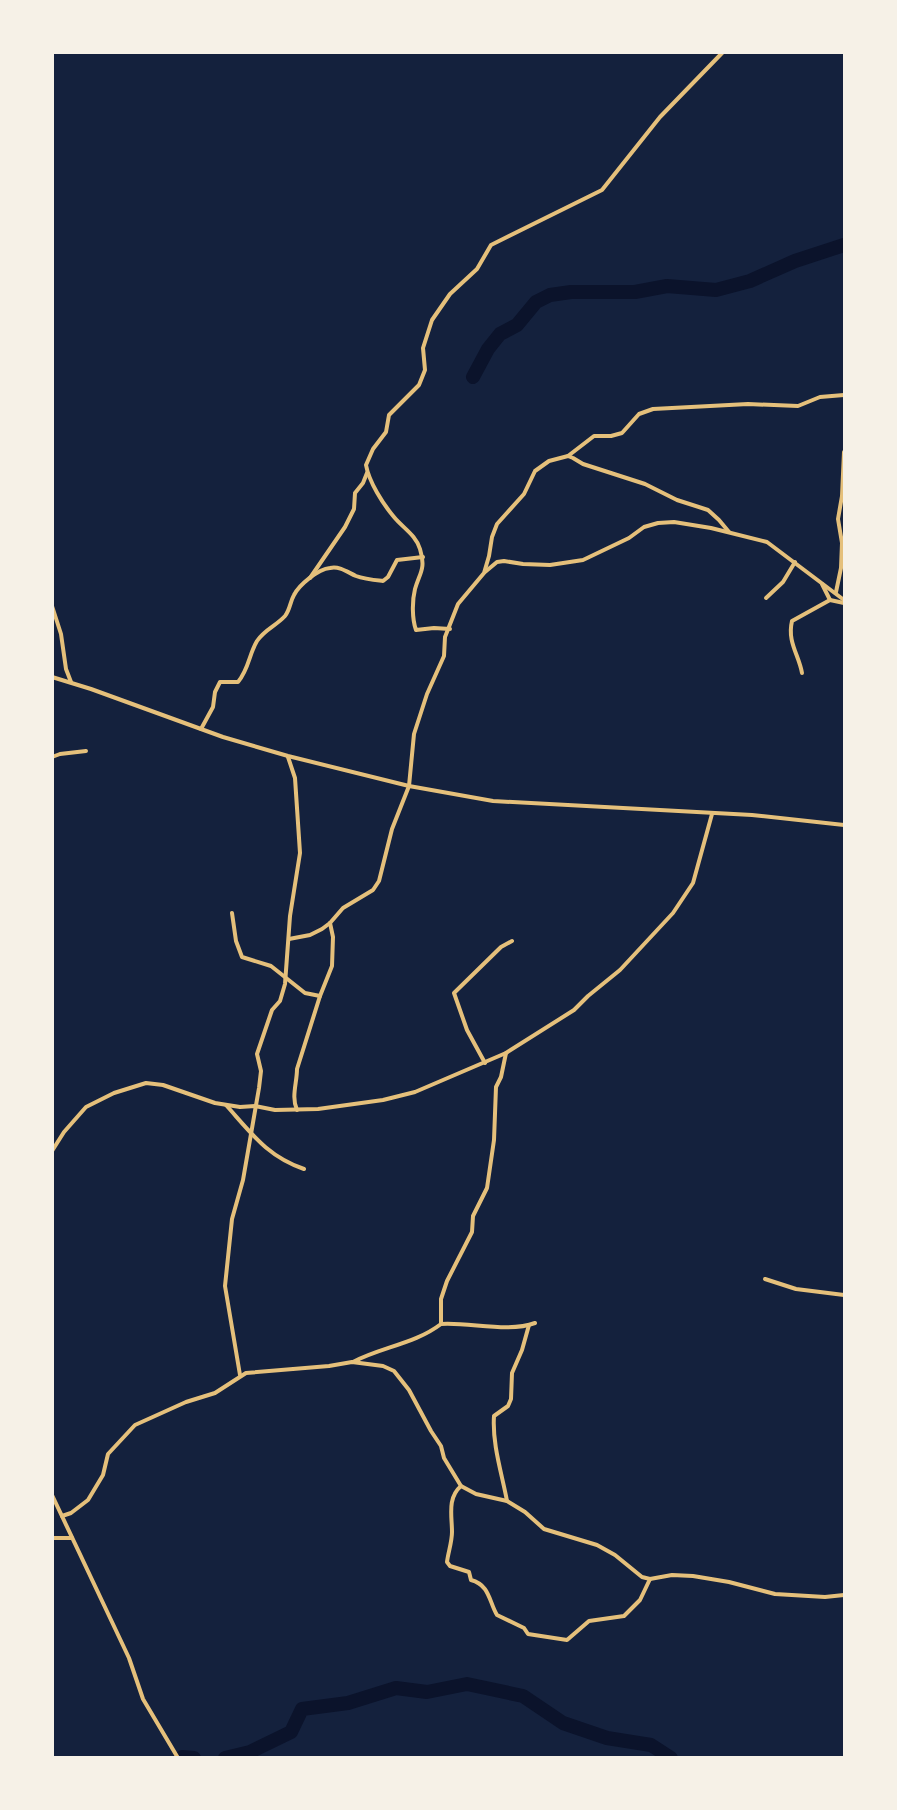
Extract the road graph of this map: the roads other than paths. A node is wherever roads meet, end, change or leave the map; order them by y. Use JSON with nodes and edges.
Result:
{"nodes":[{"id":1,"x":723,"y":52,"type":"edge"},
{"id":2,"x":844,"y":395,"type":"edge"},
{"id":3,"x":844,"y":452,"type":"edge"},
{"id":4,"x":568,"y":456,"type":"junction"},
{"id":5,"x":367,"y":472,"type":"junction"},
{"id":6,"x":843,"y":482,"type":"edge"},
{"id":7,"x":729,"y":532,"type":"junction"},
{"id":8,"x":423,"y":557,"type":"junction"},
{"id":9,"x":795,"y":562,"type":"junction"},
{"id":10,"x":484,"y":573,"type":"junction"},
{"id":11,"x":309,"y":580,"type":"junction"},
{"id":12,"x":820,"y":581,"type":"junction"},
{"id":13,"x":836,"y":592,"type":"junction"},
{"id":14,"x":766,"y":598,"type":"dead end"},
{"id":15,"x":830,"y":600,"type":"junction"},
{"id":16,"x":844,"y":602,"type":"edge"},
{"id":17,"x":52,"y":606,"type":"edge"},
{"id":18,"x":450,"y":629,"type":"junction"},
{"id":19,"x":802,"y":673,"type":"dead end"},
{"id":20,"x":52,"y":677,"type":"edge"},
{"id":21,"x":71,"y":683,"type":"junction"},
{"id":22,"x":201,"y":729,"type":"junction"},
{"id":23,"x":86,"y":751,"type":"dead end"},
{"id":24,"x":288,"y":756,"type":"junction"},
{"id":25,"x":52,"y":757,"type":"edge"},
{"id":26,"x":409,"y":786,"type":"junction"},
{"id":27,"x":712,"y":814,"type":"junction"},
{"id":28,"x":844,"y":825,"type":"edge"},
{"id":29,"x":232,"y":913,"type":"dead end"},
{"id":30,"x":330,"y":924,"type":"junction"},
{"id":31,"x":289,"y":939,"type":"junction"},
{"id":32,"x":512,"y":941,"type":"dead end"},
{"id":33,"x":284,"y":976,"type":"junction"},
{"id":34,"x":320,"y":996,"type":"junction"},
{"id":35,"x":506,"y":1053,"type":"junction"},
{"id":36,"x":485,"y":1063,"type":"junction"},
{"id":37,"x":226,"y":1105,"type":"junction"},
{"id":38,"x":255,"y":1106,"type":"junction"},
{"id":39,"x":297,"y":1110,"type":"junction"},
{"id":40,"x":252,"y":1135,"type":"junction"},
{"id":41,"x":52,"y":1151,"type":"edge"},
{"id":42,"x":304,"y":1169,"type":"dead end"},
{"id":43,"x":765,"y":1279,"type":"dead end"},
{"id":44,"x":844,"y":1295,"type":"edge"},
{"id":45,"x":535,"y":1323,"type":"dead end"},
{"id":46,"x":441,"y":1324,"type":"junction"},
{"id":47,"x":529,"y":1325,"type":"junction"},
{"id":48,"x":352,"y":1362,"type":"junction"},
{"id":49,"x":240,"y":1376,"type":"junction"},
{"id":50,"x":461,"y":1486,"type":"junction"},
{"id":51,"x":52,"y":1495,"type":"edge"},
{"id":52,"x":507,"y":1501,"type":"junction"},
{"id":53,"x":62,"y":1516,"type":"junction"},
{"id":54,"x":52,"y":1538,"type":"edge"},
{"id":55,"x":72,"y":1538,"type":"junction"},
{"id":56,"x":650,"y":1579,"type":"junction"},
{"id":57,"x":844,"y":1595,"type":"edge"},
{"id":58,"x":178,"y":1758,"type":"edge"}],
"edges":[{"from":1,"to":5,"type":"street"},
{"from":2,"to":4,"type":"street"},
{"from":3,"to":6,"type":"street"},
{"from":4,"to":7,"type":"street"},
{"from":4,"to":10,"type":"street"},
{"from":5,"to":8,"type":"street"},
{"from":5,"to":11,"type":"street"},
{"from":6,"to":13,"type":"street"},
{"from":7,"to":9,"type":"street"},
{"from":7,"to":10,"type":"street"},
{"from":8,"to":11,"type":"street"},
{"from":8,"to":18,"type":"street"},
{"from":9,"to":12,"type":"street"},
{"from":9,"to":14,"type":"street"},
{"from":10,"to":18,"type":"street"},
{"from":11,"to":22,"type":"street"},
{"from":12,"to":13,"type":"street"},
{"from":12,"to":15,"type":"street"},
{"from":13,"to":16,"type":"street"},
{"from":15,"to":16,"type":"street"},
{"from":15,"to":19,"type":"street"},
{"from":17,"to":21,"type":"street"},
{"from":18,"to":26,"type":"street"},
{"from":20,"to":21,"type":"street"},
{"from":21,"to":22,"type":"street"},
{"from":22,"to":24,"type":"street"},
{"from":23,"to":25,"type":"street"},
{"from":24,"to":26,"type":"street"},
{"from":24,"to":31,"type":"street"},
{"from":26,"to":27,"type":"street"},
{"from":26,"to":30,"type":"street"},
{"from":27,"to":28,"type":"street"},
{"from":27,"to":35,"type":"street"},
{"from":29,"to":33,"type":"street"},
{"from":30,"to":31,"type":"street"},
{"from":30,"to":34,"type":"street"},
{"from":31,"to":33,"type":"street"},
{"from":32,"to":36,"type":"street"},
{"from":33,"to":34,"type":"street"},
{"from":33,"to":38,"type":"street"},
{"from":34,"to":39,"type":"street"},
{"from":35,"to":36,"type":"street"},
{"from":35,"to":46,"type":"street"},
{"from":36,"to":39,"type":"street"},
{"from":37,"to":38,"type":"street"},
{"from":37,"to":40,"type":"street"},
{"from":37,"to":41,"type":"street"},
{"from":38,"to":39,"type":"street"},
{"from":38,"to":40,"type":"street"},
{"from":40,"to":42,"type":"street"},
{"from":40,"to":49,"type":"street"},
{"from":43,"to":44,"type":"street"},
{"from":45,"to":47,"type":"street"},
{"from":46,"to":47,"type":"street"},
{"from":46,"to":48,"type":"street"},
{"from":47,"to":52,"type":"street"},
{"from":48,"to":49,"type":"street"},
{"from":48,"to":50,"type":"street"},
{"from":49,"to":53,"type":"street"},
{"from":50,"to":52,"type":"street"},
{"from":50,"to":56,"type":"street"},
{"from":51,"to":53,"type":"street"},
{"from":52,"to":56,"type":"street"},
{"from":53,"to":55,"type":"street"},
{"from":54,"to":55,"type":"street"},
{"from":55,"to":58,"type":"street"},
{"from":56,"to":57,"type":"street"}]}
